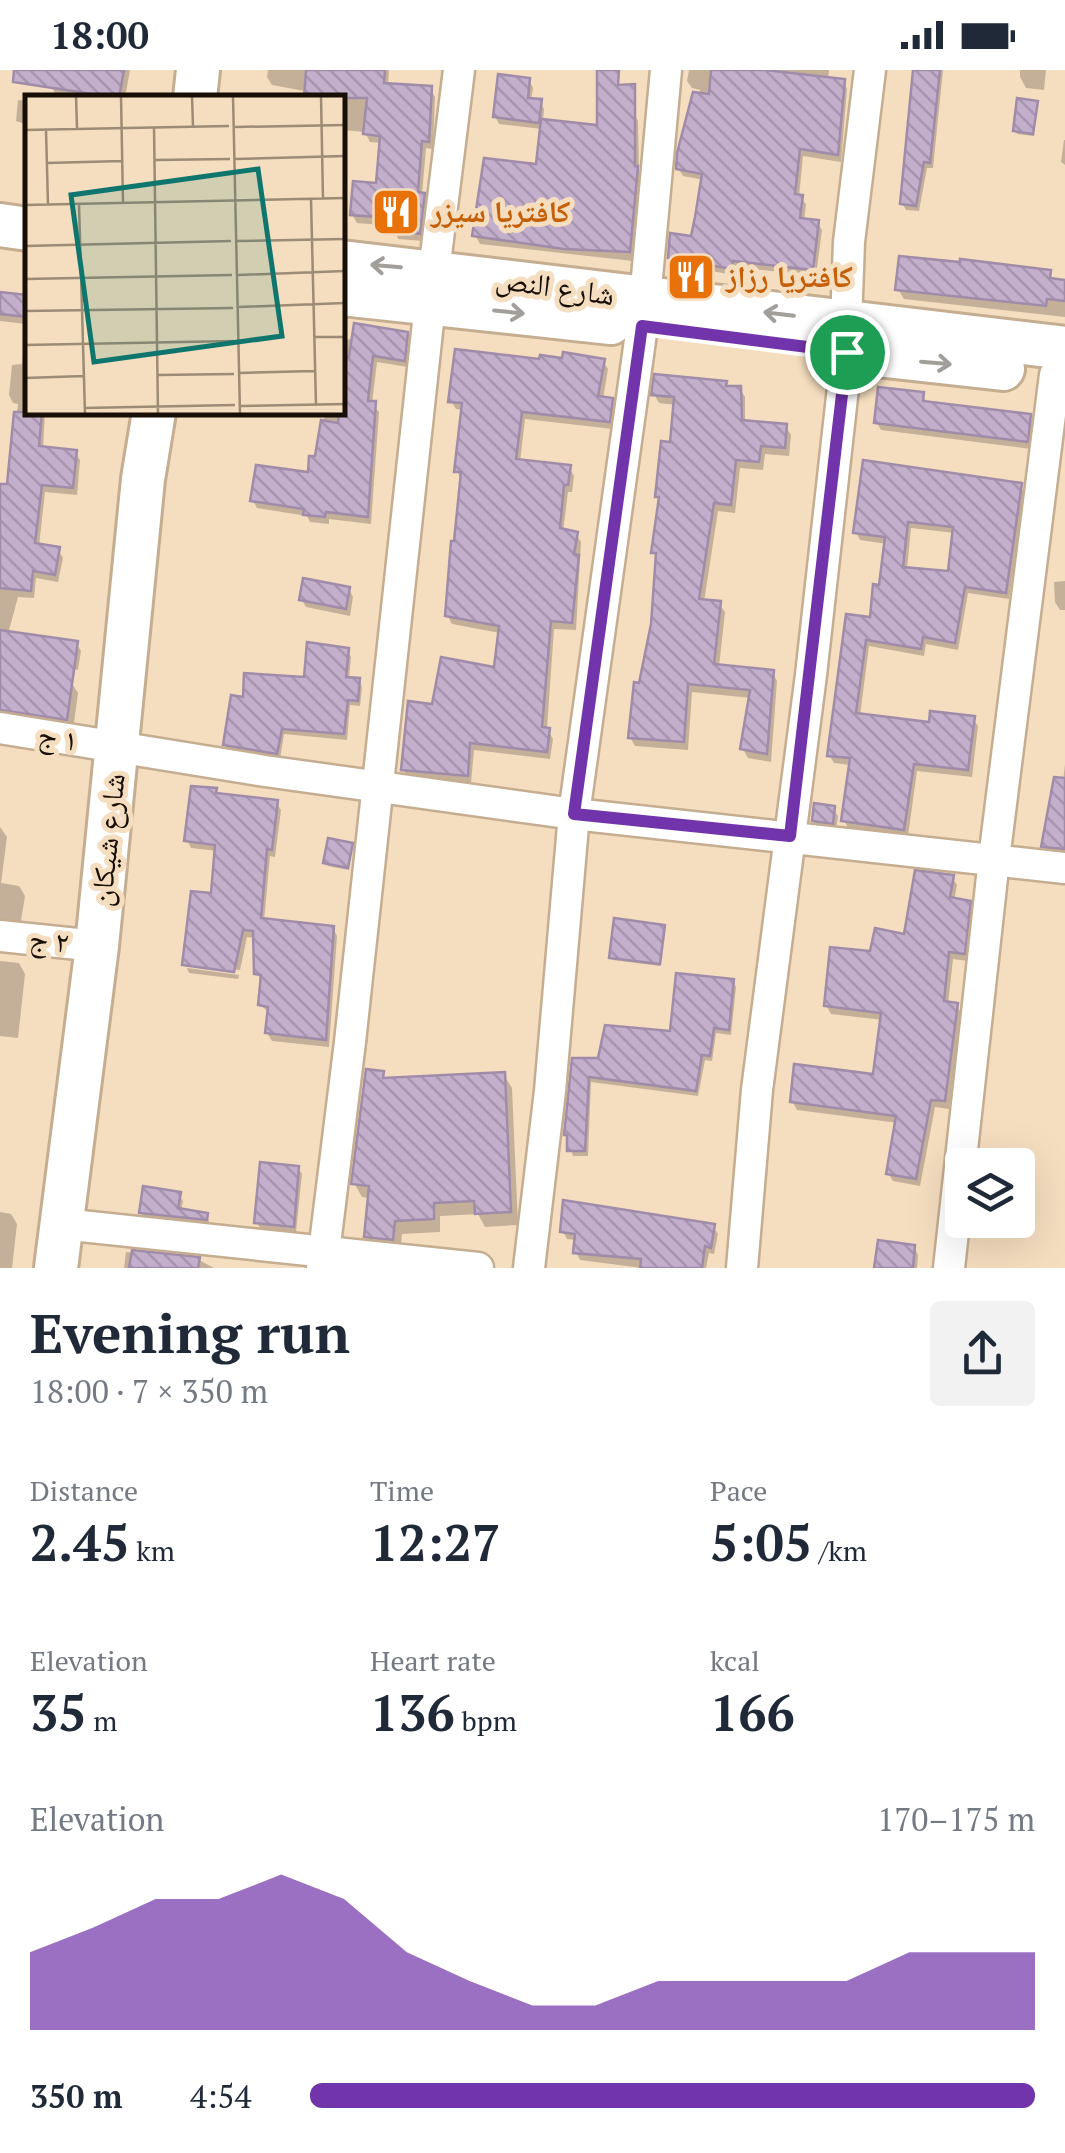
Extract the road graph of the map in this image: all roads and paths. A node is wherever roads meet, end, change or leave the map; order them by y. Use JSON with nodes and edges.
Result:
{"nodes":[{"id":1,"x":198,"y":70,"type":"edge"},
{"id":2,"x":458,"y":70,"type":"edge"},
{"id":3,"x":666,"y":70,"type":"edge"},
{"id":4,"x":870,"y":70,"type":"edge"},
{"id":5,"x":195,"y":95,"type":"edge"},
{"id":6,"x":0,"y":225,"type":"edge"},
{"id":7,"x":25,"y":228,"type":"edge"},
{"id":8,"x":0,"y":253,"type":"edge"},
{"id":9,"x":25,"y":256,"type":"edge"},
{"id":10,"x":345,"y":263,"type":"edge"},
{"id":11,"x":432,"y":288,"type":"junction"},
{"id":12,"x":345,"y":294,"type":"edge"},
{"id":13,"x":644,"y":312,"type":"junction"},
{"id":14,"x":846,"y":338,"type":"junction"},
{"id":15,"x":1062,"y":366,"type":"edge"},
{"id":16,"x":154,"y":415,"type":"edge"},
{"id":17,"x":0,"y":728,"type":"edge"},
{"id":18,"x":117,"y":748,"type":"junction"},
{"id":19,"x":377,"y":787,"type":"junction"},
{"id":20,"x":574,"y":814,"type":"junction"},
{"id":21,"x":790,"y":836,"type":"junction"},
{"id":22,"x":994,"y":859,"type":"junction"},
{"id":23,"x":1065,"y":868,"type":"edge"},
{"id":24,"x":0,"y":936,"type":"edge"},
{"id":25,"x":97,"y":946,"type":"junction"},
{"id":26,"x":62,"y":1224,"type":"junction"},
{"id":27,"x":323,"y":1260,"type":"edge"},
{"id":28,"x":56,"y":1268,"type":"edge"},
{"id":29,"x":478,"y":1268,"type":"edge"},
{"id":30,"x":530,"y":1268,"type":"edge"},
{"id":31,"x":742,"y":1268,"type":"edge"},
{"id":32,"x":950,"y":1268,"type":"edge"}],
"edges":[{"from":1,"to":5,"type":"street"},
{"from":2,"to":11,"type":"street"},
{"from":3,"to":13,"type":"street"},
{"from":4,"to":14,"type":"street"},
{"from":6,"to":7,"type":"street"},
{"from":8,"to":9,"type":"street"},
{"from":11,"to":10,"type":"street","name":"شارع النص","one_way":true},
{"from":11,"to":12,"type":"street","name":"شارع النص"},
{"from":11,"to":13,"type":"street","name":"شارع النص"},
{"from":11,"to":19,"type":"street"},
{"from":13,"to":14,"type":"street","name":"شارع النص"},
{"from":13,"to":20,"type":"street"},
{"from":14,"to":15,"type":"street","name":"شارع النص"},
{"from":14,"to":21,"type":"street"},
{"from":15,"to":22,"type":"street"},
{"from":16,"to":18,"type":"street","name":"شارع شيكان"},
{"from":17,"to":18,"type":"street","name":"١ ج"},
{"from":18,"to":19,"type":"street","name":"١ ج"},
{"from":18,"to":25,"type":"street","name":"شارع شيكان"},
{"from":19,"to":20,"type":"street","name":"١ ج"},
{"from":19,"to":27,"type":"street"},
{"from":20,"to":21,"type":"street","name":"١ ج"},
{"from":20,"to":30,"type":"street"},
{"from":21,"to":22,"type":"street","name":"١ ج"},
{"from":21,"to":31,"type":"street"},
{"from":22,"to":23,"type":"street","name":"١ ج"},
{"from":22,"to":32,"type":"street"},
{"from":24,"to":25,"type":"street","name":"٢ ج"},
{"from":25,"to":26,"type":"street","name":"شارع شيكان"},
{"from":26,"to":27,"type":"street"},
{"from":26,"to":28,"type":"street","name":"شارع شيكان"},
{"from":27,"to":29,"type":"street"}]}
